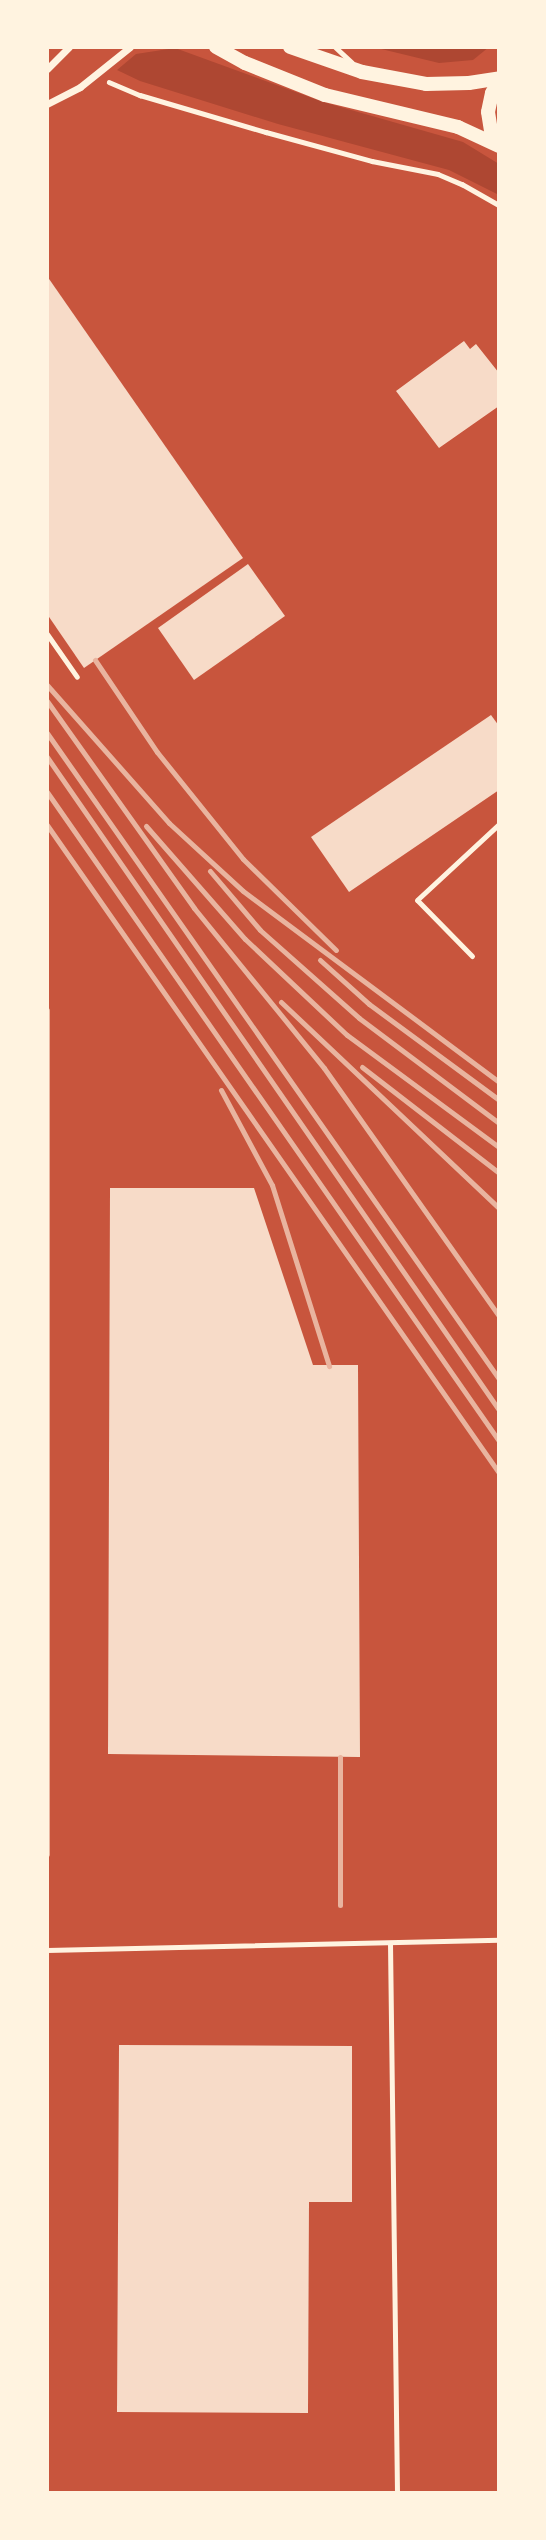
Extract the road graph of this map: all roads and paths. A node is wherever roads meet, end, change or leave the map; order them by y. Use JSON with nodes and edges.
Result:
{"nodes":[{"id":1,"x":69,"y":47,"type":"edge"},
{"id":2,"x":131,"y":47,"type":"edge"},
{"id":3,"x":216,"y":47,"type":"edge"},
{"id":4,"x":290,"y":47,"type":"edge"},
{"id":5,"x":335,"y":47,"type":"edge"},
{"id":6,"x":47,"y":69,"type":"edge"},
{"id":7,"x":362,"y":72,"type":"junction"},
{"id":8,"x":94,"y":73,"type":"junction"},
{"id":9,"x":499,"y":80,"type":"edge"},
{"id":10,"x":47,"y":104,"type":"edge"},
{"id":11,"x":499,"y":145,"type":"edge"},
{"id":12,"x":499,"y":205,"type":"edge"},
{"id":13,"x":47,"y":634,"type":"edge"},
{"id":14,"x":77,"y":677,"type":"dead end"},
{"id":15,"x":499,"y":824,"type":"edge"},
{"id":16,"x":472,"y":956,"type":"dead end"},
{"id":17,"x":499,"y":1940,"type":"edge"},
{"id":18,"x":390,"y":1943,"type":"junction"},
{"id":19,"x":47,"y":1951,"type":"edge"},
{"id":20,"x":397,"y":2493,"type":"edge"}],
"edges":[{"from":1,"to":6,"type":"street"},
{"from":2,"to":8,"type":"street"},
{"from":3,"to":11,"type":"main road"},
{"from":4,"to":7,"type":"main road"},
{"from":5,"to":7,"type":"lane"},
{"from":7,"to":9,"type":"main road"},
{"from":8,"to":10,"type":"street"},
{"from":8,"to":12,"type":"path"},
{"from":9,"to":11,"type":"main road"},
{"from":13,"to":14,"type":"lane"},
{"from":15,"to":16,"type":"lane"},
{"from":17,"to":18,"type":"lane"},
{"from":18,"to":19,"type":"lane"},
{"from":18,"to":20,"type":"lane"}]}
